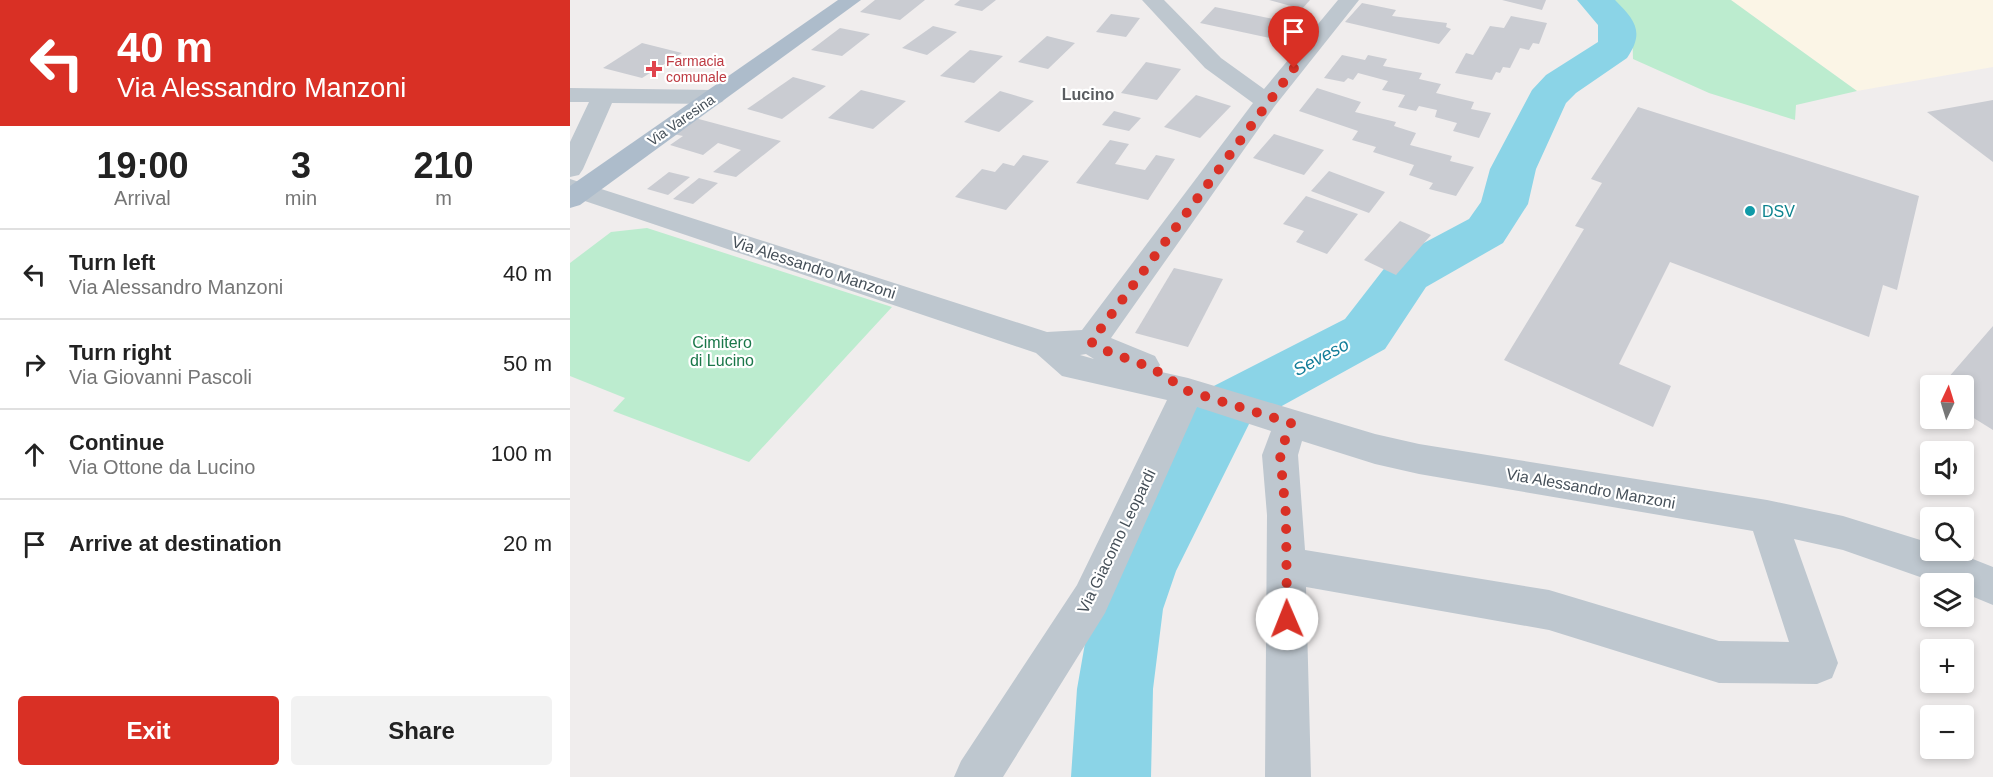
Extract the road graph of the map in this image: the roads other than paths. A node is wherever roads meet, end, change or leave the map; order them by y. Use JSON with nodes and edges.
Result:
{"nodes":[{"id":1,"x":851,"y":0,"type":"edge"},
{"id":2,"x":1152,"y":0,"type":"edge"},
{"id":3,"x":1349,"y":0,"type":"edge"},
{"id":4,"x":570,"y":95,"type":"edge"},
{"id":5,"x":604,"y":95,"type":"junction"},
{"id":6,"x":714,"y":98,"type":"junction"},
{"id":7,"x":1266,"y":102,"type":"junction"},
{"id":8,"x":573,"y":186,"type":"edge"},
{"id":9,"x":1091,"y":342,"type":"junction"},
{"id":10,"x":1047,"y":344,"type":"junction"},
{"id":11,"x":1200,"y":395,"type":"junction"},
{"id":12,"x":1282,"y":421,"type":"junction"},
{"id":13,"x":1767,"y":517,"type":"junction"},
{"id":14,"x":1286,"y":565,"type":"junction"},
{"id":15,"x":1993,"y":586,"type":"edge"},
{"id":16,"x":977,"y":777,"type":"edge"},
{"id":17,"x":1288,"y":777,"type":"edge"}],
"edges":[{"from":1,"to":6,"type":"main road","name":"Via Varesina"},
{"from":2,"to":7,"type":"street"},
{"from":3,"to":7,"type":"street"},
{"from":4,"to":5,"type":"street"},
{"from":5,"to":6,"type":"street"},
{"from":5,"to":8,"type":"street"},
{"from":6,"to":8,"type":"main road","name":"Via Varesina"},
{"from":7,"to":9,"type":"street"},
{"from":8,"to":10,"type":"street","name":"Via Alessandro Manzoni"},
{"from":9,"to":10,"type":"street","name":"Via Alessandro Manzoni"},
{"from":9,"to":11,"type":"street","name":"Via Alessandro Manzoni"},
{"from":10,"to":11,"type":"street","name":"Via Alessandro Manzoni"},
{"from":11,"to":12,"type":"street","name":"Via Alessandro Manzoni"},
{"from":11,"to":16,"type":"street","name":"Via Giacomo Leopardi"},
{"from":12,"to":13,"type":"street","name":"Via Alessandro Manzoni"},
{"from":12,"to":14,"type":"street"},
{"from":13,"to":14,"type":"street"},
{"from":13,"to":15,"type":"street","name":"Via Alessandro Manzoni"},
{"from":14,"to":17,"type":"street"}]}
